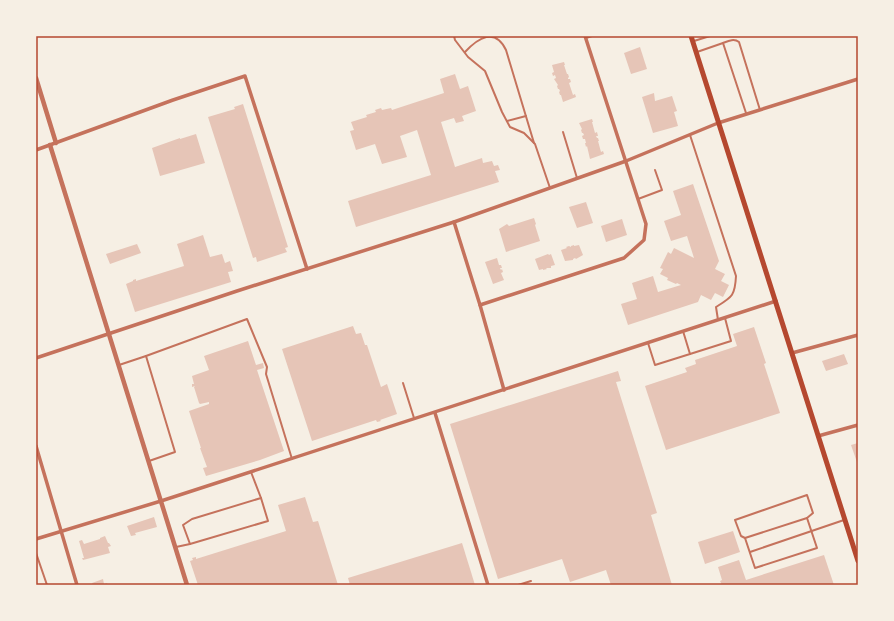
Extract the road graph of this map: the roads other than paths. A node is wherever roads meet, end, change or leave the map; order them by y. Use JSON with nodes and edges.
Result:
{"nodes":[{"id":1,"x":454,"y":36,"type":"edge"},
{"id":2,"x":592,"y":36,"type":"edge"},
{"id":3,"x":710,"y":36,"type":"edge"},
{"id":4,"x":585,"y":37,"type":"edge"},
{"id":5,"x":692,"y":39,"type":"edge"},
{"id":6,"x":723,"y":43,"type":"junction"},
{"id":7,"x":465,"y":52,"type":"junction"},
{"id":8,"x":696,"y":52,"type":"junction"},
{"id":9,"x":36,"y":78,"type":"edge"},
{"id":10,"x":858,"y":79,"type":"edge"},
{"id":11,"x":760,"y":110,"type":"junction"},
{"id":12,"x":747,"y":114,"type":"junction"},
{"id":13,"x":526,"y":116,"type":"junction"},
{"id":14,"x":507,"y":121,"type":"junction"},
{"id":15,"x":718,"y":123,"type":"junction"},
{"id":16,"x":563,"y":132,"type":"dead end"},
{"id":17,"x":690,"y":135,"type":"junction"},
{"id":18,"x":56,"y":143,"type":"junction"},
{"id":19,"x":535,"y":144,"type":"junction"},
{"id":20,"x":50,"y":145,"type":"junction"},
{"id":21,"x":36,"y":150,"type":"edge"},
{"id":22,"x":626,"y":161,"type":"junction"},
{"id":23,"x":655,"y":170,"type":"dead end"},
{"id":24,"x":578,"y":178,"type":"junction"},
{"id":25,"x":550,"y":188,"type":"junction"},
{"id":26,"x":638,"y":199,"type":"junction"},
{"id":27,"x":454,"y":222,"type":"junction"},
{"id":28,"x":307,"y":269,"type":"junction"},
{"id":29,"x":776,"y":301,"type":"junction"},
{"id":30,"x":480,"y":305,"type":"junction"},
{"id":31,"x":724,"y":317,"type":"junction"},
{"id":32,"x":718,"y":320,"type":"junction"},
{"id":33,"x":683,"y":331,"type":"junction"},
{"id":34,"x":108,"y":333,"type":"junction"},
{"id":35,"x":858,"y":336,"type":"edge"},
{"id":36,"x":648,"y":343,"type":"junction"},
{"id":37,"x":792,"y":353,"type":"junction"},
{"id":38,"x":690,"y":354,"type":"junction"},
{"id":39,"x":146,"y":356,"type":"junction"},
{"id":40,"x":36,"y":358,"type":"edge"},
{"id":41,"x":118,"y":366,"type":"junction"},
{"id":42,"x":403,"y":383,"type":"dead end"},
{"id":43,"x":504,"y":390,"type":"junction"},
{"id":44,"x":435,"y":412,"type":"junction"},
{"id":45,"x":414,"y":419,"type":"junction"},
{"id":46,"x":858,"y":425,"type":"edge"},
{"id":47,"x":818,"y":436,"type":"junction"},
{"id":48,"x":36,"y":446,"type":"edge"},
{"id":49,"x":292,"y":459,"type":"junction"},
{"id":50,"x":148,"y":461,"type":"junction"},
{"id":51,"x":251,"y":472,"type":"junction"},
{"id":52,"x":261,"y":498,"type":"junction"},
{"id":53,"x":161,"y":501,"type":"junction"},
{"id":54,"x":807,"y":518,"type":"junction"},
{"id":55,"x":845,"y":520,"type":"junction"},
{"id":56,"x":61,"y":531,"type":"junction"},
{"id":57,"x":811,"y":531,"type":"junction"},
{"id":58,"x":745,"y":538,"type":"junction"},
{"id":59,"x":36,"y":539,"type":"edge"},
{"id":60,"x":190,"y":544,"type":"junction"},
{"id":61,"x":175,"y":548,"type":"junction"},
{"id":62,"x":750,"y":552,"type":"junction"},
{"id":63,"x":36,"y":553,"type":"edge"},
{"id":64,"x":858,"y":560,"type":"edge"},
{"id":65,"x":531,"y":581,"type":"dead end"},
{"id":66,"x":47,"y":585,"type":"edge"},
{"id":67,"x":77,"y":585,"type":"edge"},
{"id":68,"x":187,"y":585,"type":"edge"},
{"id":69,"x":488,"y":585,"type":"edge"},
{"id":70,"x":518,"y":585,"type":"edge"}],
"edges":[{"from":1,"to":7,"type":"lane"},
{"from":2,"to":4,"type":"lane"},
{"from":3,"to":5,"type":"lane"},
{"from":4,"to":22,"type":"street"},
{"from":5,"to":8,"type":"main road"},
{"from":6,"to":8,"type":"lane"},
{"from":6,"to":11,"type":"lane"},
{"from":6,"to":12,"type":"lane"},
{"from":7,"to":13,"type":"lane"},
{"from":7,"to":14,"type":"lane"},
{"from":8,"to":15,"type":"main road"},
{"from":9,"to":18,"type":"street"},
{"from":10,"to":11,"type":"street"},
{"from":11,"to":12,"type":"street"},
{"from":12,"to":15,"type":"street"},
{"from":13,"to":14,"type":"lane"},
{"from":13,"to":19,"type":"lane"},
{"from":14,"to":19,"type":"lane"},
{"from":15,"to":17,"type":"street"},
{"from":15,"to":29,"type":"main road"},
{"from":16,"to":24,"type":"lane"},
{"from":17,"to":22,"type":"street"},
{"from":17,"to":32,"type":"lane"},
{"from":18,"to":20,"type":"street"},
{"from":18,"to":28,"type":"street"},
{"from":19,"to":25,"type":"lane"},
{"from":20,"to":21,"type":"street"},
{"from":20,"to":34,"type":"street"},
{"from":22,"to":24,"type":"street"},
{"from":22,"to":26,"type":"street"},
{"from":23,"to":26,"type":"lane"},
{"from":24,"to":25,"type":"street"},
{"from":25,"to":27,"type":"street"},
{"from":26,"to":30,"type":"street"},
{"from":27,"to":28,"type":"street"},
{"from":27,"to":30,"type":"street"},
{"from":28,"to":34,"type":"street"},
{"from":29,"to":31,"type":"street"},
{"from":29,"to":37,"type":"main road"},
{"from":30,"to":43,"type":"street"},
{"from":31,"to":32,"type":"street"},
{"from":31,"to":38,"type":"lane"},
{"from":32,"to":33,"type":"street"},
{"from":33,"to":36,"type":"street"},
{"from":33,"to":38,"type":"lane"},
{"from":34,"to":40,"type":"street"},
{"from":34,"to":41,"type":"street"},
{"from":35,"to":37,"type":"street"},
{"from":36,"to":38,"type":"lane"},
{"from":36,"to":43,"type":"street"},
{"from":37,"to":47,"type":"main road"},
{"from":39,"to":41,"type":"lane"},
{"from":39,"to":49,"type":"lane"},
{"from":39,"to":50,"type":"lane"},
{"from":41,"to":50,"type":"street"},
{"from":42,"to":45,"type":"lane"},
{"from":43,"to":44,"type":"street"},
{"from":44,"to":45,"type":"street"},
{"from":44,"to":69,"type":"street"},
{"from":45,"to":49,"type":"street"},
{"from":46,"to":47,"type":"street"},
{"from":47,"to":55,"type":"main road"},
{"from":48,"to":56,"type":"street"},
{"from":49,"to":51,"type":"street"},
{"from":50,"to":53,"type":"street"},
{"from":51,"to":52,"type":"lane"},
{"from":51,"to":53,"type":"street"},
{"from":52,"to":60,"type":"lane"},
{"from":52,"to":60,"type":"lane"},
{"from":53,"to":56,"type":"street"},
{"from":53,"to":61,"type":"street"},
{"from":54,"to":57,"type":"lane"},
{"from":54,"to":58,"type":"lane"},
{"from":54,"to":58,"type":"lane"},
{"from":55,"to":57,"type":"lane"},
{"from":55,"to":64,"type":"main road"},
{"from":56,"to":59,"type":"street"},
{"from":56,"to":67,"type":"street"},
{"from":57,"to":62,"type":"lane"},
{"from":57,"to":62,"type":"lane"},
{"from":58,"to":62,"type":"lane"},
{"from":60,"to":61,"type":"lane"},
{"from":61,"to":68,"type":"street"},
{"from":63,"to":66,"type":"lane"},
{"from":65,"to":70,"type":"lane"}]}
